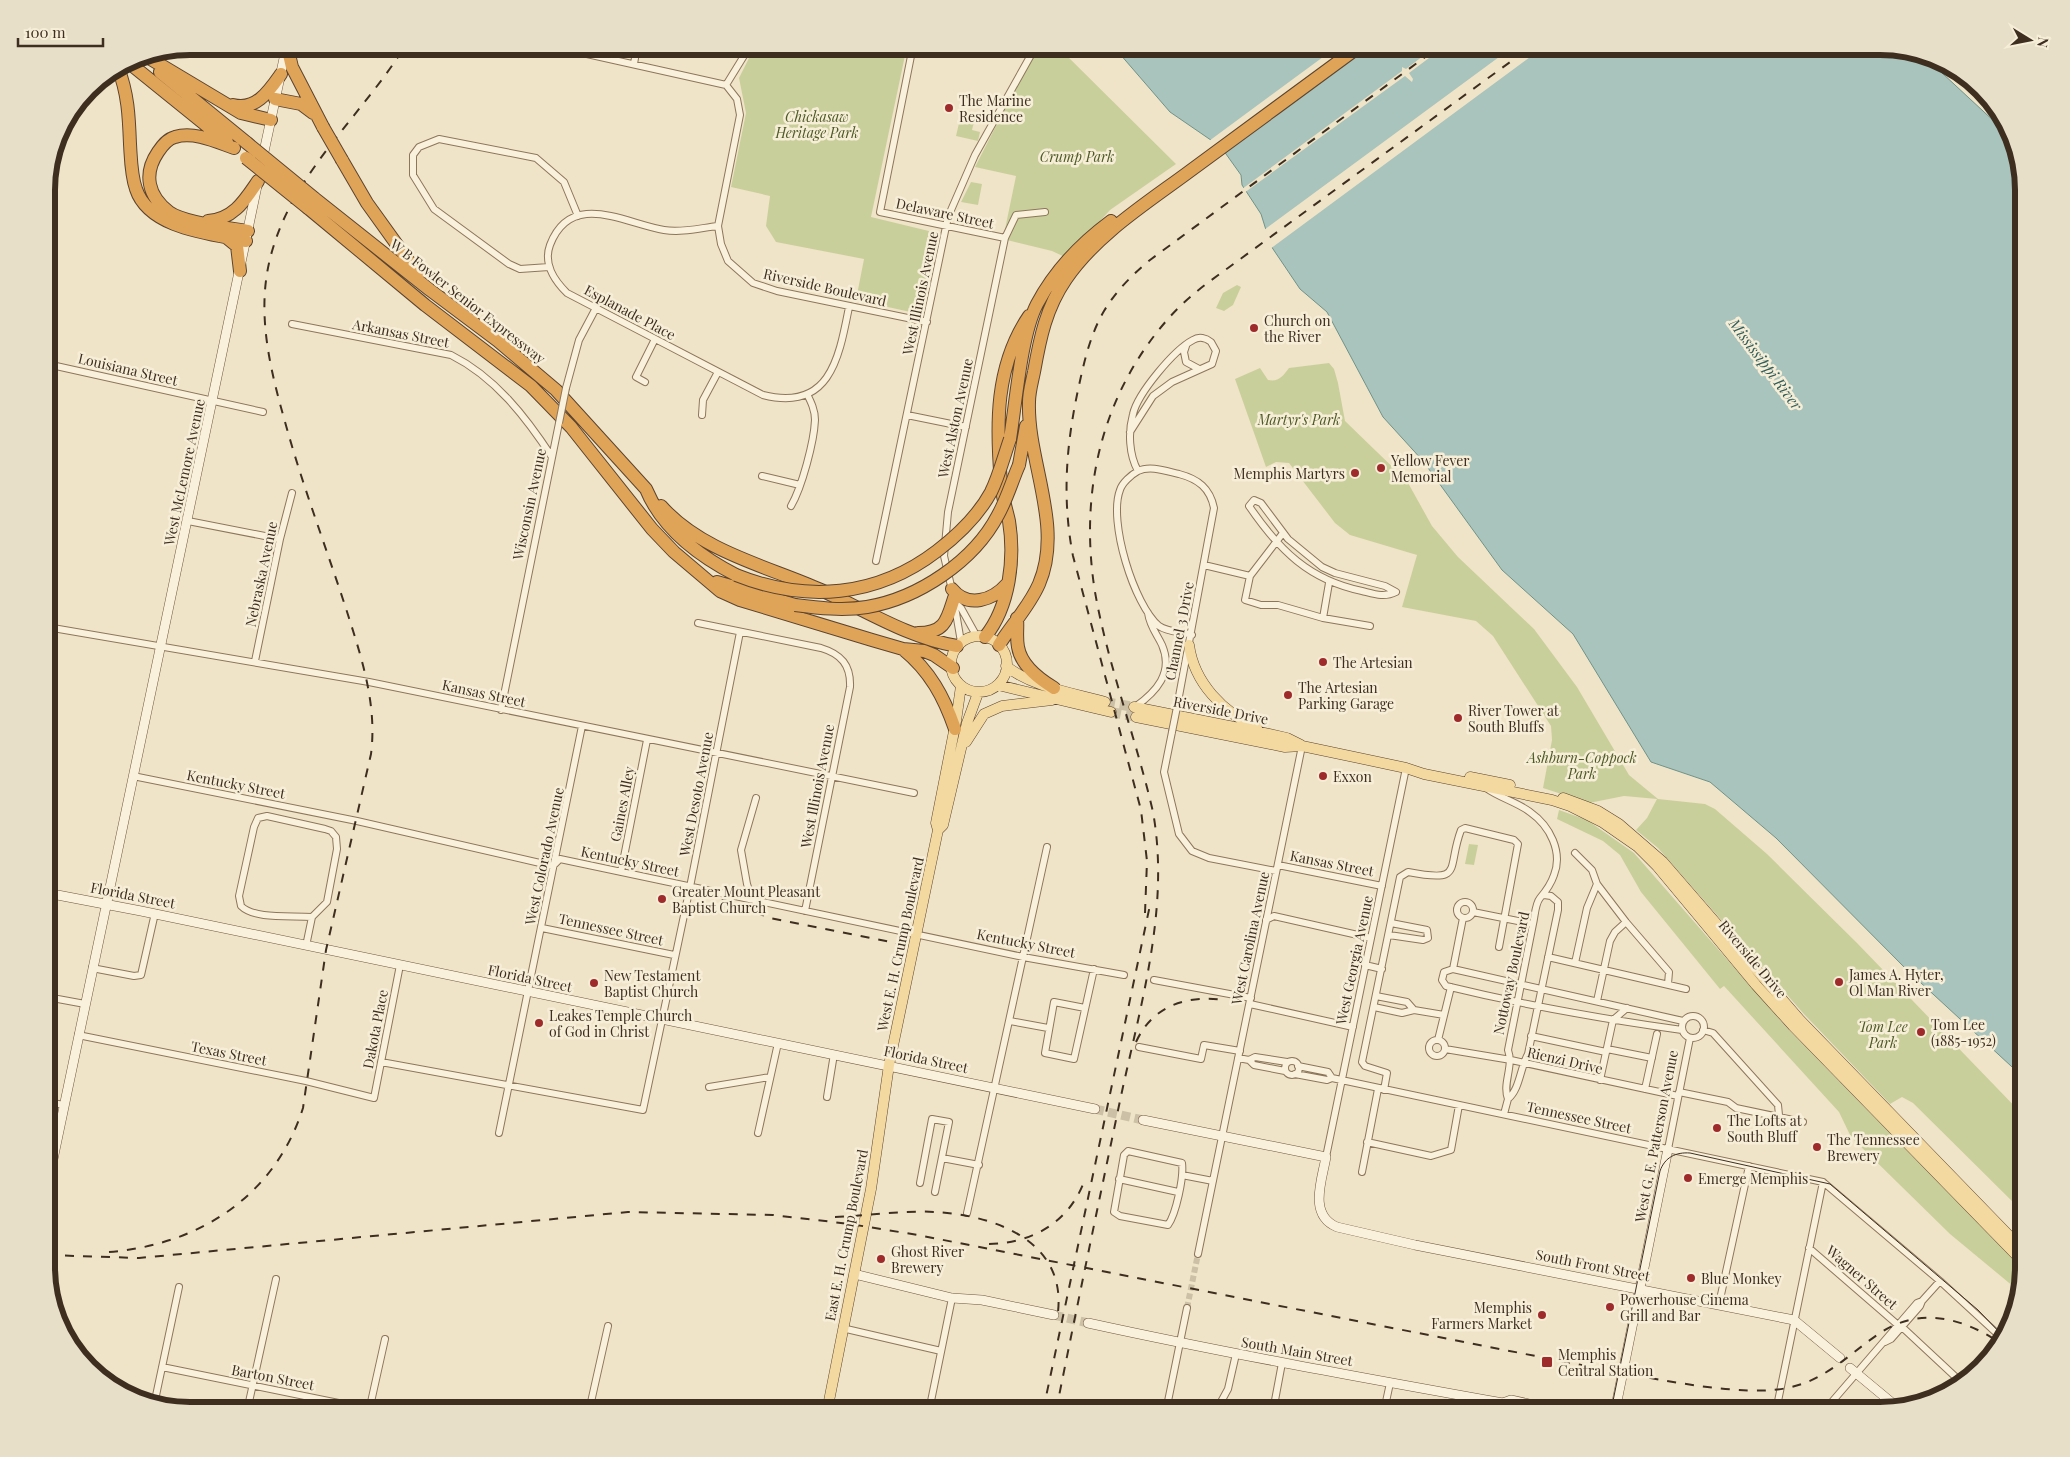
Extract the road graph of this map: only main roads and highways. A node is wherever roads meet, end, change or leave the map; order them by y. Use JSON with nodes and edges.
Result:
{"nodes":[{"id":1,"x":285,"y":55,"type":"edge"},
{"id":2,"x":289,"y":55,"type":"edge"},
{"id":3,"x":1336,"y":55,"type":"edge"},
{"id":4,"x":1347,"y":55,"type":"edge"},
{"id":5,"x":153,"y":60,"type":"edge"},
{"id":6,"x":148,"y":62,"type":"edge"},
{"id":7,"x":134,"y":67,"type":"edge"},
{"id":8,"x":121,"y":74,"type":"edge"},
{"id":9,"x":281,"y":74,"type":"junction"},
{"id":10,"x":275,"y":99,"type":"junction"},
{"id":11,"x":222,"y":102,"type":"junction"},
{"id":12,"x":271,"y":120,"type":"junction"},
{"id":13,"x":320,"y":121,"type":"junction"},
{"id":14,"x":234,"y":148,"type":"junction"},
{"id":15,"x":258,"y":181,"type":"junction"},
{"id":16,"x":311,"y":203,"type":"junction"},
{"id":17,"x":1131,"y":210,"type":"junction"},
{"id":18,"x":197,"y":222,"type":"junction"},
{"id":19,"x":247,"y":236,"type":"junction"},
{"id":20,"x":226,"y":237,"type":"junction"},
{"id":21,"x":240,"y":271,"type":"junction"},
{"id":22,"x":1064,"y":272,"type":"junction"},
{"id":23,"x":430,"y":290,"type":"junction"},
{"id":24,"x":1036,"y":305,"type":"junction"},
{"id":25,"x":1029,"y":402,"type":"junction"},
{"id":26,"x":646,"y":489,"type":"junction"},
{"id":27,"x":707,"y":580,"type":"junction"},
{"id":28,"x":1008,"y":582,"type":"junction"},
{"id":29,"x":1017,"y":618,"type":"junction"},
{"id":30,"x":914,"y":633,"type":"junction"},
{"id":31,"x":981,"y":636,"type":"junction"},
{"id":32,"x":1190,"y":640,"type":"road end"},
{"id":33,"x":959,"y":644,"type":"junction"},
{"id":34,"x":999,"y":644,"type":"junction"},
{"id":35,"x":903,"y":648,"type":"junction"},
{"id":36,"x":1006,"y":666,"type":"junction"},
{"id":37,"x":953,"y":668,"type":"junction"},
{"id":38,"x":998,"y":685,"type":"junction"},
{"id":39,"x":961,"y":686,"type":"junction"},
{"id":40,"x":978,"y":693,"type":"junction"},
{"id":41,"x":1055,"y":694,"type":"junction"},
{"id":42,"x":1105,"y":702,"type":"tunnel mouth"},
{"id":43,"x":1111,"y":712,"type":"tunnel mouth"},
{"id":44,"x":955,"y":729,"type":"junction"},
{"id":45,"x":1269,"y":734,"type":"junction"},
{"id":46,"x":1302,"y":746,"type":"junction"},
{"id":47,"x":962,"y":749,"type":"junction"},
{"id":48,"x":1406,"y":768,"type":"junction"},
{"id":49,"x":938,"y":830,"type":"junction"},
{"id":50,"x":55,"y":894,"type":"edge"},
{"id":51,"x":106,"y":903,"type":"junction"},
{"id":52,"x":889,"y":1064,"type":"junction"},
{"id":53,"x":1095,"y":1109,"type":"tunnel mouth"},
{"id":54,"x":1143,"y":1120,"type":"tunnel mouth"},
{"id":55,"x":55,"y":1147,"type":"edge"},
{"id":56,"x":1668,"y":1149,"type":"road end"},
{"id":57,"x":2015,"y":1242,"type":"edge"},
{"id":58,"x":2015,"y":1254,"type":"edge"},
{"id":59,"x":854,"y":1274,"type":"junction"},
{"id":60,"x":1640,"y":1288,"type":"junction"},
{"id":61,"x":1054,"y":1315,"type":"tunnel mouth"},
{"id":62,"x":1088,"y":1323,"type":"tunnel mouth"},
{"id":63,"x":1840,"y":1358,"type":"dead end"},
{"id":64,"x":1853,"y":1370,"type":"road end"},
{"id":65,"x":829,"y":1402,"type":"edge"},
{"id":66,"x":1478,"y":1402,"type":"edge"},
{"id":67,"x":1617,"y":1402,"type":"edge"},
{"id":68,"x":1890,"y":1402,"type":"edge"}],
"edges":[{"from":1,"to":9,"type":"main road","name":"West McLemore Avenue"},
{"from":2,"to":13,"type":"highway"},
{"from":3,"to":17,"type":"highway"},
{"from":4,"to":17,"type":"highway"},
{"from":5,"to":11,"type":"highway"},
{"from":6,"to":16,"type":"highway","name":"W B Fowler Senior Expressway","bridge":true},
{"from":7,"to":14,"type":"highway","name":"W B Fowler Senior Expressway"},
{"from":8,"to":20,"type":"highway"},
{"from":9,"to":10,"type":"main road","name":"West McLemore Avenue"},
{"from":9,"to":11,"type":"highway"},
{"from":10,"to":12,"type":"main road","name":"West McLemore Avenue"},
{"from":10,"to":13,"type":"highway"},
{"from":11,"to":12,"type":"highway"},
{"from":12,"to":15,"type":"main road","name":"West McLemore Avenue"},
{"from":13,"to":23,"type":"highway","bridge":true},
{"from":14,"to":16,"type":"highway","name":"W B Fowler Senior Expressway","bridge":true},
{"from":14,"to":18,"type":"highway"},
{"from":15,"to":18,"type":"highway"},
{"from":15,"to":19,"type":"main road","name":"West McLemore Avenue"},
{"from":16,"to":23,"type":"highway","name":"W B Fowler Senior Expressway"},
{"from":16,"to":27,"type":"highway","name":"W B Fowler Senior Expressway"},
{"from":17,"to":22,"type":"highway","name":"W B Fowler Senior Expressway"},
{"from":18,"to":19,"type":"highway"},
{"from":19,"to":20,"type":"highway"},
{"from":19,"to":21,"type":"main road","name":"West McLemore Avenue"},
{"from":20,"to":21,"type":"highway"},
{"from":21,"to":51,"type":"main road","name":"West McLemore Avenue"},
{"from":22,"to":24,"type":"highway","name":"W B Fowler Senior Expressway"},
{"from":22,"to":25,"type":"highway"},
{"from":23,"to":26,"type":"highway","name":"W B Fowler Senior Expressway"},
{"from":24,"to":26,"type":"highway","name":"W B Fowler Senior Expressway","bridge":true},
{"from":24,"to":28,"type":"highway"},
{"from":25,"to":27,"type":"highway","name":"W B Fowler Senior Expressway","bridge":true},
{"from":25,"to":29,"type":"highway"},
{"from":26,"to":30,"type":"highway"},
{"from":27,"to":35,"type":"highway"},
{"from":28,"to":30,"type":"highway"},
{"from":28,"to":31,"type":"highway"},
{"from":29,"to":34,"type":"highway"},
{"from":29,"to":41,"type":"highway"},
{"from":30,"to":33,"type":"highway"},
{"from":31,"to":33,"type":"main road"},
{"from":31,"to":34,"type":"main road"},
{"from":32,"to":45,"type":"main road"},
{"from":33,"to":37,"type":"main road"},
{"from":34,"to":36,"type":"main road"},
{"from":35,"to":37,"type":"highway"},
{"from":35,"to":44,"type":"highway"},
{"from":36,"to":38,"type":"main road"},
{"from":36,"to":41,"type":"main road"},
{"from":37,"to":39,"type":"main road"},
{"from":38,"to":40,"type":"main road"},
{"from":38,"to":41,"type":"main road"},
{"from":39,"to":40,"type":"main road"},
{"from":39,"to":44,"type":"main road","name":"West E. H. Crump Boulevard"},
{"from":40,"to":47,"type":"main road","name":"West E. H. Crump Boulevard"},
{"from":41,"to":42,"type":"main road"},
{"from":41,"to":43,"type":"main road"},
{"from":41,"to":47,"type":"main road"},
{"from":44,"to":49,"type":"main road","name":"West E. H. Crump Boulevard"},
{"from":45,"to":46,"type":"main road","name":"Riverside Drive"},
{"from":45,"to":46,"type":"main road","name":"Riverside Drive"},
{"from":46,"to":48,"type":"main road","name":"Riverside Drive"},
{"from":47,"to":49,"type":"main road","name":"West E. H. Crump Boulevard"},
{"from":48,"to":57,"type":"main road","name":"Riverside Drive"},
{"from":48,"to":58,"type":"main road","name":"Riverside Drive"},
{"from":49,"to":52,"type":"main road","name":"West E. H. Crump Boulevard"},
{"from":50,"to":51,"type":"main road","name":"Florida Street"},
{"from":51,"to":52,"type":"main road","name":"Florida Street"},
{"from":51,"to":55,"type":"main road","name":"West McLemore Avenue"},
{"from":52,"to":53,"type":"main road","name":"Florida Street"},
{"from":52,"to":59,"type":"main road","name":"East E. H. Crump Boulevard"},
{"from":54,"to":60,"type":"main road","name":"South Front Street"},
{"from":56,"to":60,"type":"main road","name":"West G. E. Patterson Avenue"},
{"from":59,"to":61,"type":"main road"},
{"from":59,"to":65,"type":"main road","name":"East E. H. Crump Boulevard"},
{"from":60,"to":63,"type":"main road","name":"South Front Street"},
{"from":60,"to":67,"type":"main road","name":"West G. E. Patterson Avenue"},
{"from":62,"to":66,"type":"main road","name":"South Main Street"},
{"from":64,"to":68,"type":"main road"}]}
